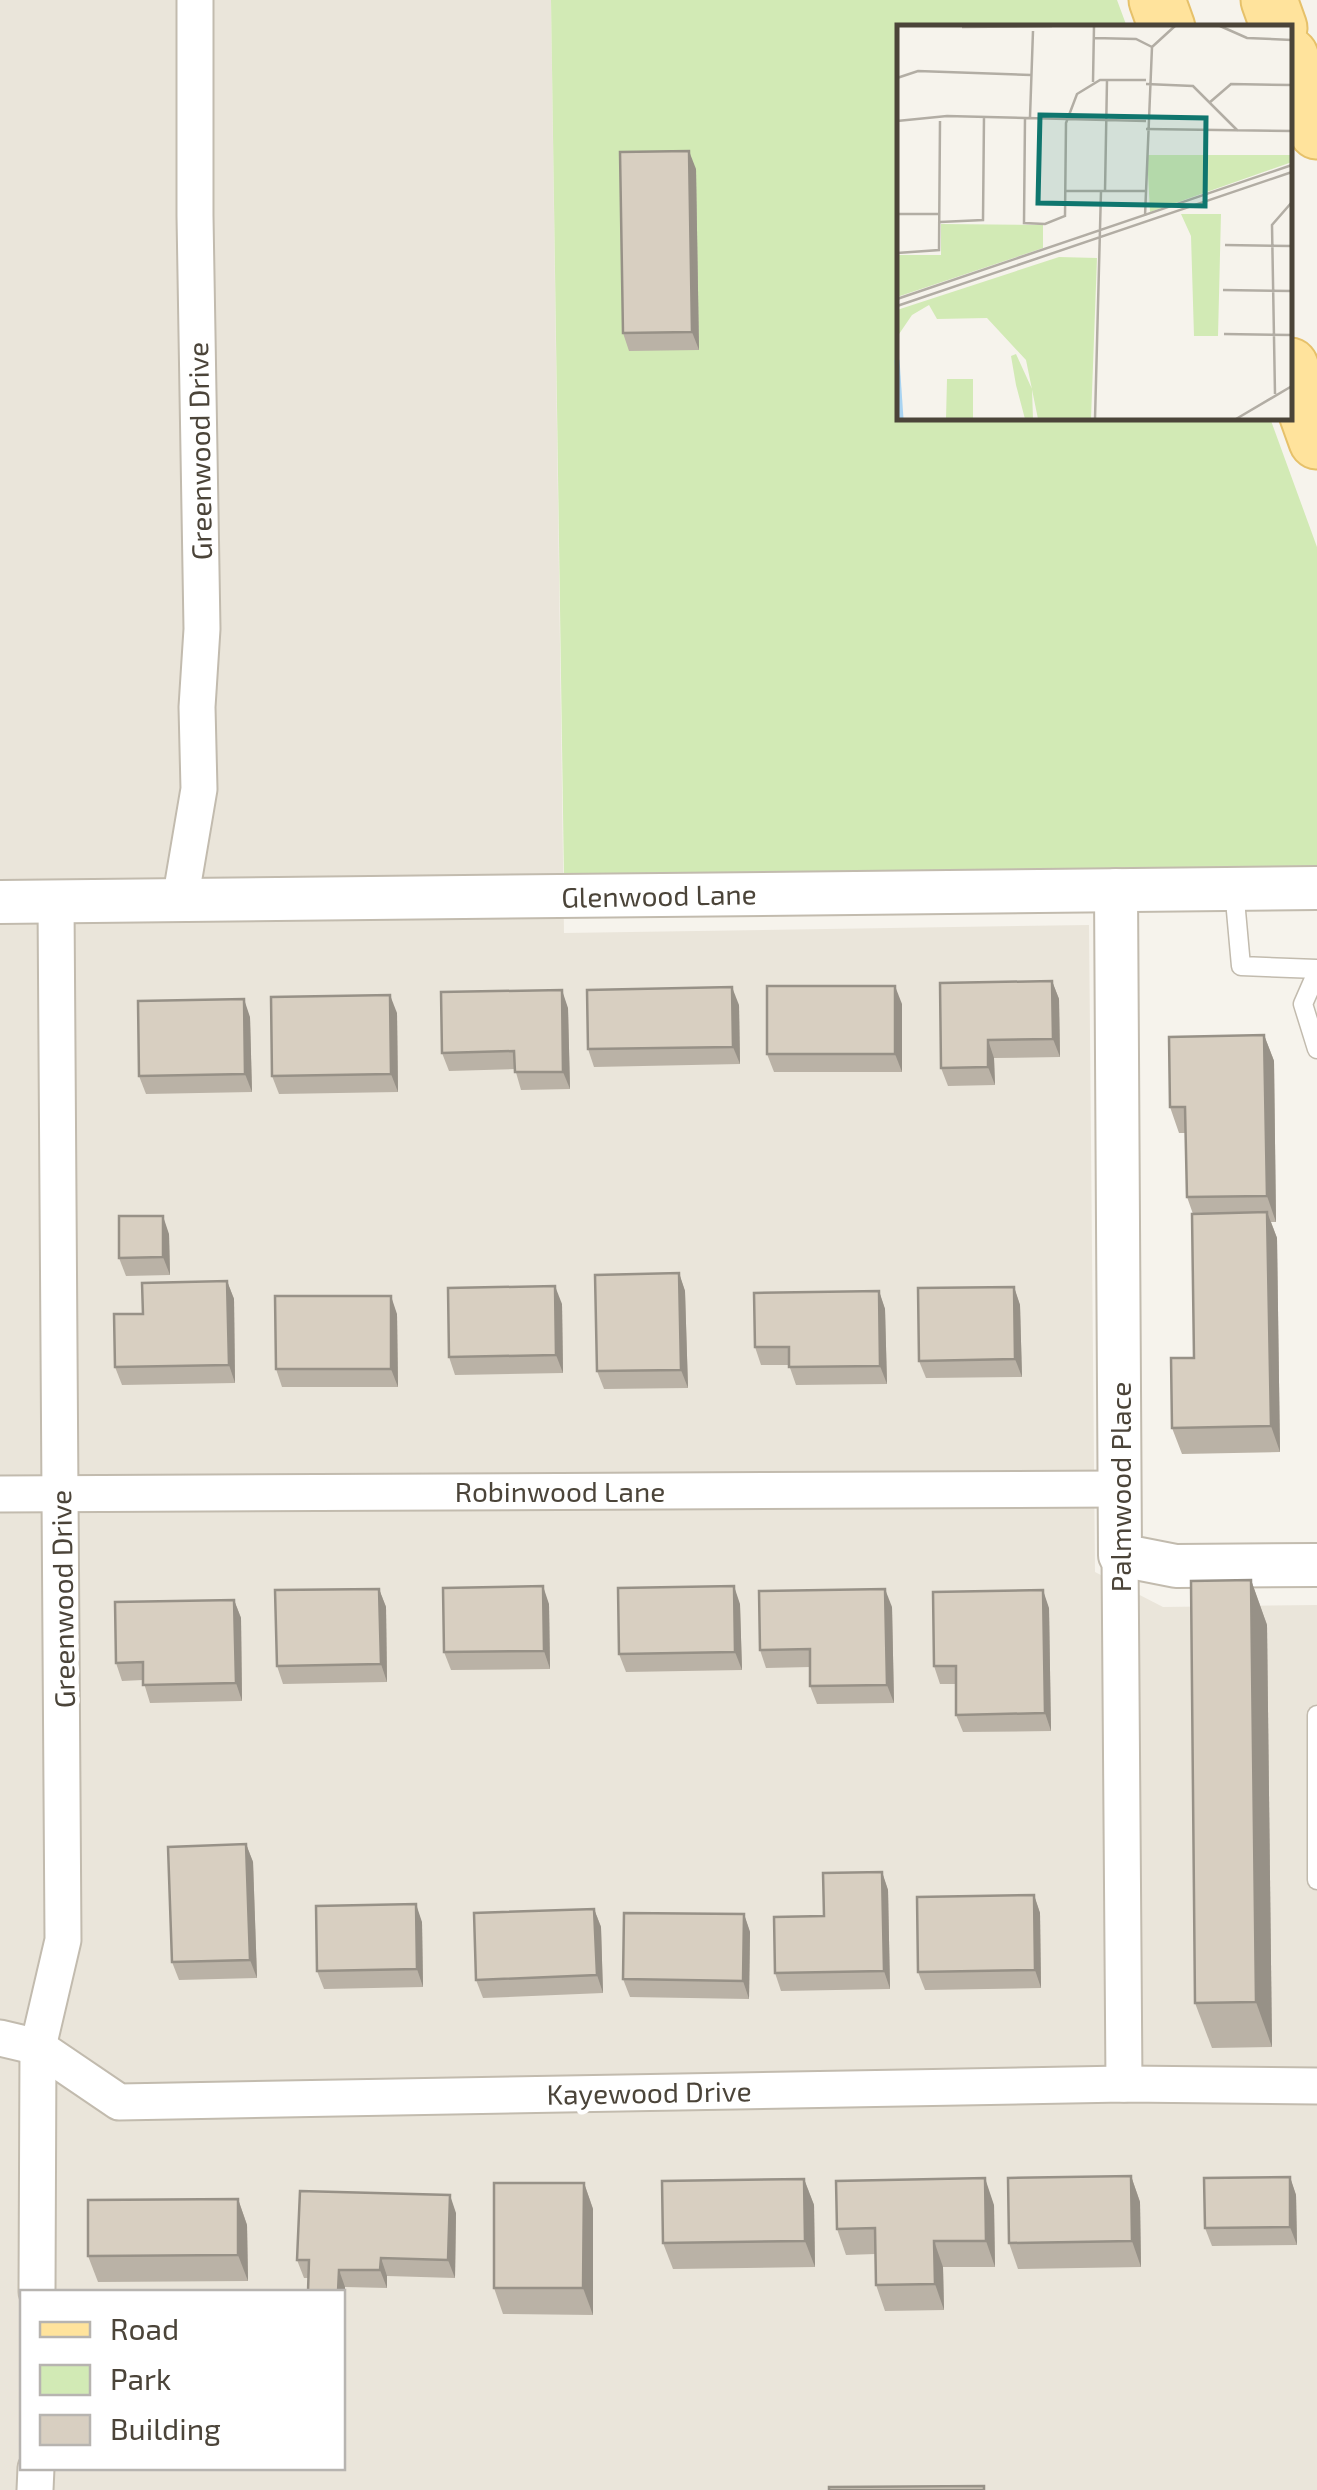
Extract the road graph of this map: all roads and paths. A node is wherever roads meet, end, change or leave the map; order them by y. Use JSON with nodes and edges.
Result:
{"nodes":[{"id":1,"x":195,"y":0,"type":"edge"},
{"id":2,"x":1156,"y":0,"type":"edge"},
{"id":3,"x":1269,"y":0,"type":"edge"},
{"id":4,"x":1165,"y":25,"type":"edge"},
{"id":5,"x":1278,"y":25,"type":"edge"},
{"id":6,"x":1292,"y":62,"type":"edge"},
{"id":7,"x":1317,"y":131,"type":"edge"},
{"id":8,"x":1292,"y":372,"type":"edge"},
{"id":9,"x":1317,"y":441,"type":"edge"},
{"id":10,"x":1317,"y":888,"type":"edge"},
{"id":11,"x":1234,"y":889,"type":"junction"},
{"id":12,"x":1116,"y":890,"type":"junction"},
{"id":13,"x":180,"y":901,"type":"junction"},
{"id":14,"x":0,"y":902,"type":"edge"},
{"id":15,"x":56,"y":902,"type":"junction"},
{"id":16,"x":1317,"y":971,"type":"edge"},
{"id":17,"x":1317,"y":1048,"type":"edge"},
{"id":18,"x":1120,"y":1489,"type":"junction"},
{"id":19,"x":60,"y":1493,"type":"junction"},
{"id":20,"x":0,"y":1494,"type":"edge"},
{"id":21,"x":1120,"y":1555,"type":"junction"},
{"id":22,"x":1317,"y":1565,"type":"edge"},
{"id":23,"x":1317,"y":1715,"type":"edge"},
{"id":24,"x":1317,"y":1880,"type":"edge"},
{"id":25,"x":0,"y":2038,"type":"edge"},
{"id":26,"x":38,"y":2046,"type":"junction"},
{"id":27,"x":1124,"y":2084,"type":"junction"},
{"id":28,"x":1317,"y":2086,"type":"edge"},
{"id":29,"x":37,"y":2290,"type":"edge"}],
"edges":[{"from":1,"to":13,"type":"street","name":"Greenwood Drive"},
{"from":2,"to":4,"type":"main road"},
{"from":3,"to":5,"type":"main road"},
{"from":6,"to":7,"type":"main road"},
{"from":8,"to":9,"type":"main road"},
{"from":10,"to":11,"type":"street","name":"Glenwood Lane"},
{"from":11,"to":12,"type":"street","name":"Glenwood Lane"},
{"from":11,"to":16,"type":"lane"},
{"from":12,"to":13,"type":"street","name":"Glenwood Lane"},
{"from":12,"to":18,"type":"street","name":"Palmwood Place"},
{"from":13,"to":15,"type":"street","name":"Glenwood Lane"},
{"from":14,"to":15,"type":"street","name":"Glenwood Lane"},
{"from":15,"to":19,"type":"street","name":"Greenwood Drive"},
{"from":16,"to":17,"type":"lane"},
{"from":18,"to":19,"type":"street","name":"Robinwood Lane"},
{"from":18,"to":21,"type":"street","name":"Palmwood Place"},
{"from":19,"to":20,"type":"street","name":"Robinwood Lane"},
{"from":19,"to":26,"type":"street","name":"Greenwood Drive"},
{"from":21,"to":22,"type":"street"},
{"from":21,"to":27,"type":"street","name":"Palmwood Place"},
{"from":23,"to":24,"type":"lane"},
{"from":25,"to":26,"type":"street","name":"Kayewood Drive"},
{"from":26,"to":27,"type":"street","name":"Kayewood Drive"},
{"from":26,"to":29,"type":"street","name":"Greenwood Drive"},
{"from":27,"to":28,"type":"street","name":"Kayewood Drive"}]}
